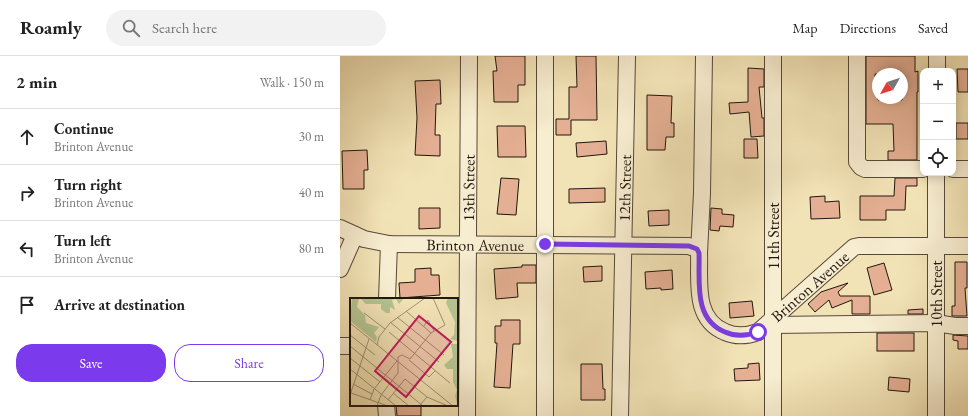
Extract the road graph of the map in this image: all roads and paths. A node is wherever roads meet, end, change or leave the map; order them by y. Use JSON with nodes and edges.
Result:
{"nodes":[{"id":1,"x":469,"y":56,"type":"edge"},
{"id":2,"x":545,"y":56,"type":"edge"},
{"id":3,"x":627,"y":56,"type":"edge"},
{"id":4,"x":704,"y":56,"type":"edge"},
{"id":5,"x":773,"y":56,"type":"edge"},
{"id":6,"x":856,"y":56,"type":"edge"},
{"id":7,"x":937,"y":56,"type":"edge"},
{"id":8,"x":937,"y":68,"type":"edge"},
{"id":9,"x":920,"y":169,"type":"edge"},
{"id":10,"x":956,"y":169,"type":"edge"},
{"id":11,"x":968,"y":169,"type":"edge"},
{"id":12,"x":936,"y":176,"type":"edge"},
{"id":13,"x":340,"y":228,"type":"edge"},
{"id":14,"x":355,"y":235,"type":"junction"},
{"id":15,"x":389,"y":244,"type":"junction"},
{"id":16,"x":468,"y":244,"type":"junction"},
{"id":17,"x":545,"y":244,"type":"junction"},
{"id":18,"x":623,"y":245,"type":"junction"},
{"id":19,"x":936,"y":246,"type":"junction"},
{"id":20,"x":968,"y":246,"type":"edge"},
{"id":21,"x":699,"y":253,"type":"junction"},
{"id":22,"x":340,"y":269,"type":"edge"},
{"id":23,"x":387,"y":298,"type":"edge"},
{"id":24,"x":773,"y":322,"type":"junction"},
{"id":25,"x":936,"y":323,"type":"junction"},
{"id":26,"x":968,"y":326,"type":"edge"},
{"id":27,"x":386,"y":406,"type":"edge"},
{"id":28,"x":387,"y":416,"type":"edge"},
{"id":29,"x":467,"y":416,"type":"edge"},
{"id":30,"x":545,"y":416,"type":"edge"},
{"id":31,"x":620,"y":416,"type":"edge"},
{"id":32,"x":773,"y":416,"type":"edge"},
{"id":33,"x":936,"y":416,"type":"edge"}],
"edges":[{"from":1,"to":16,"type":"street","name":"13th Street"},
{"from":2,"to":17,"type":"street"},
{"from":3,"to":18,"type":"street","name":"12th Street"},
{"from":4,"to":21,"type":"street"},
{"from":5,"to":24,"type":"street","name":"11th Street"},
{"from":6,"to":9,"type":"street"},
{"from":7,"to":8,"type":"street"},
{"from":10,"to":11,"type":"street"},
{"from":12,"to":19,"type":"street","name":"10th Street"},
{"from":13,"to":14,"type":"street","name":"Brinton Avenue"},
{"from":14,"to":15,"type":"street","name":"Brinton Avenue"},
{"from":14,"to":22,"type":"street"},
{"from":15,"to":16,"type":"street","name":"Brinton Avenue"},
{"from":15,"to":23,"type":"street"},
{"from":16,"to":17,"type":"street","name":"Brinton Avenue"},
{"from":16,"to":29,"type":"street","name":"13th Street"},
{"from":17,"to":18,"type":"street","name":"Brinton Avenue"},
{"from":17,"to":30,"type":"street"},
{"from":18,"to":21,"type":"street","name":"Brinton Avenue"},
{"from":18,"to":31,"type":"street","name":"12th Street"},
{"from":19,"to":20,"type":"street","name":"Brinton Avenue"},
{"from":19,"to":24,"type":"street","name":"Brinton Avenue"},
{"from":19,"to":25,"type":"street","name":"10th Street"},
{"from":21,"to":24,"type":"street","name":"Brinton Avenue"},
{"from":24,"to":25,"type":"street"},
{"from":24,"to":32,"type":"street","name":"11th Street"},
{"from":25,"to":26,"type":"street"},
{"from":25,"to":33,"type":"street","name":"10th Street"},
{"from":27,"to":28,"type":"street"}]}
